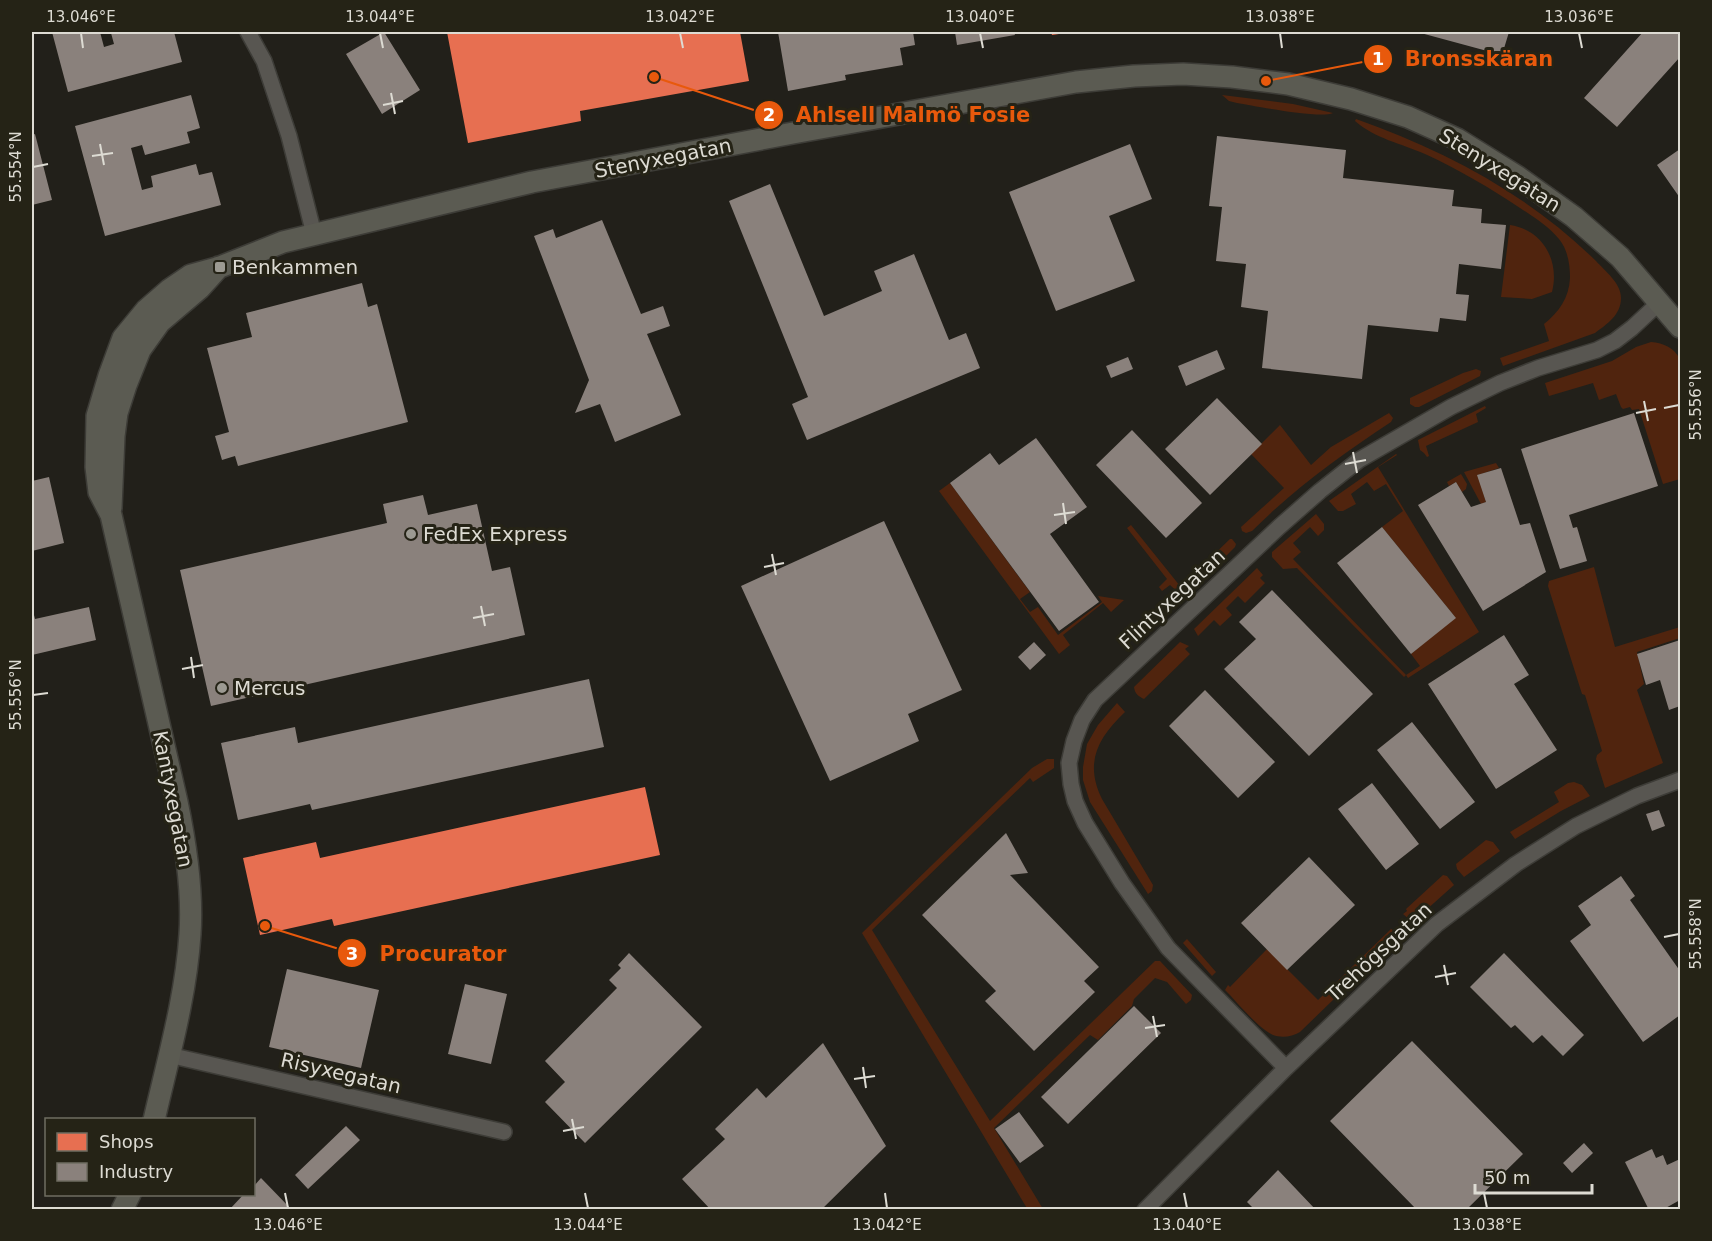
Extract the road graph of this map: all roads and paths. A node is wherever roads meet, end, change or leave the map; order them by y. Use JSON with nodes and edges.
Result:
{"nodes":[{"id":1,"x":248,"y":32,"type":"edge"},
{"id":2,"x":314,"y":234,"type":"junction"},
{"id":3,"x":1660,"y":303,"type":"junction"},
{"id":4,"x":1680,"y":327,"type":"edge"},
{"id":5,"x":131,"y":344,"type":"joint"},
{"id":6,"x":1680,"y":780,"type":"edge"},
{"id":7,"x":169,"y":1055,"type":"junction"},
{"id":8,"x":1286,"y":1068,"type":"junction"},
{"id":9,"x":154,"y":1118,"type":"edge"},
{"id":10,"x":504,"y":1132,"type":"dead end"},
{"id":11,"x":1145,"y":1209,"type":"edge"}],
"edges":[{"from":1,"to":2,"type":"street"},
{"from":2,"to":3,"type":"street","name":"Stenyxegatan"},
{"from":2,"to":5,"type":"street","name":"Stenyxegatan"},
{"from":3,"to":4,"type":"street","name":"Stenyxegatan"},
{"from":3,"to":8,"type":"street","name":"Flintyxegatan"},
{"from":5,"to":7,"type":"street","name":"Kantyxegatan"},
{"from":6,"to":8,"type":"street","name":"Trehögsgatan"},
{"from":7,"to":9,"type":"street","name":"Kantyxegatan"},
{"from":7,"to":10,"type":"street","name":"Risyxegatan"},
{"from":8,"to":11,"type":"street","name":"Trehögsgatan"}]}
